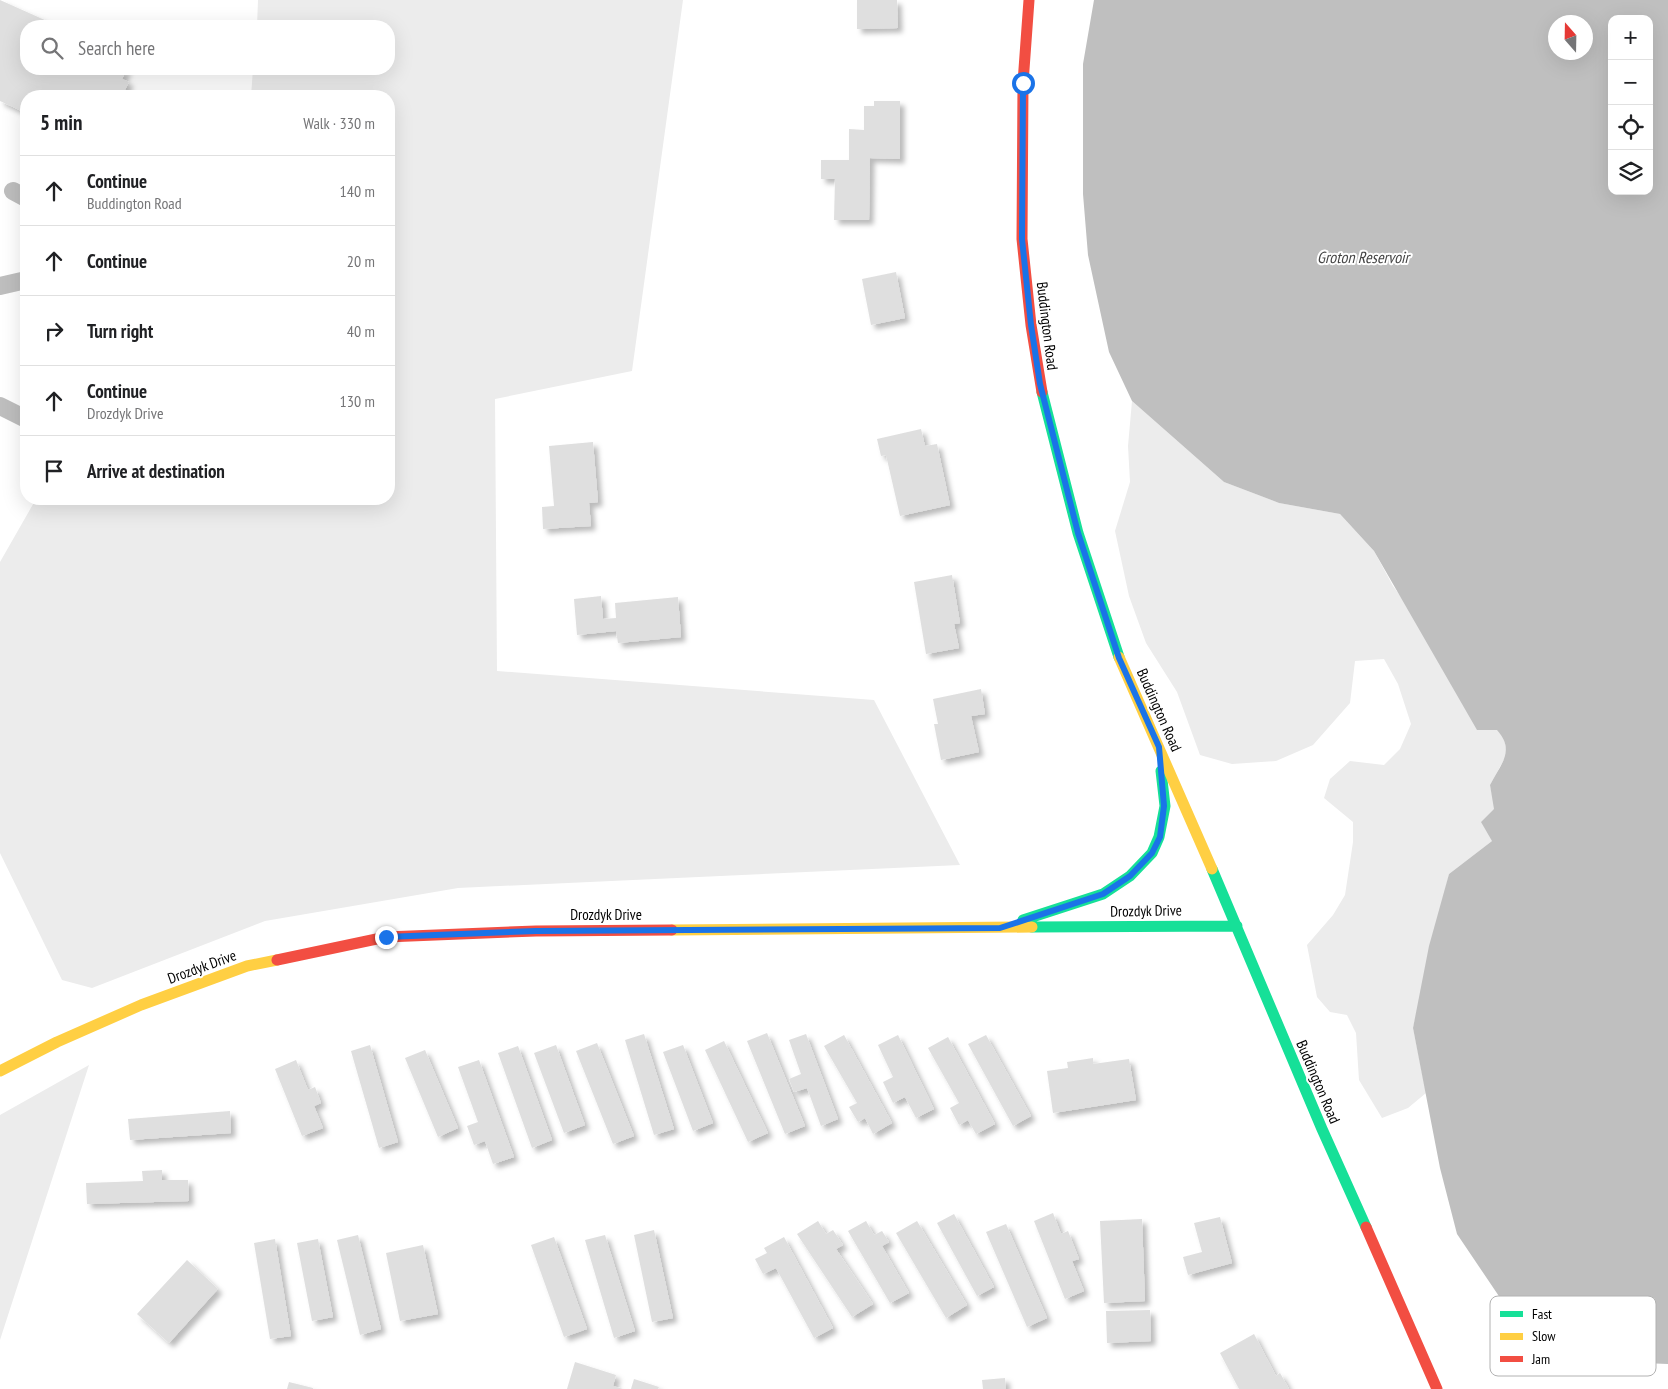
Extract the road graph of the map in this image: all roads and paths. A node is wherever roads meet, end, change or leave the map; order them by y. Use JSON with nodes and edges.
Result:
{"nodes":[{"id":1,"x":1029,"y":0,"type":"edge"},
{"id":2,"x":20,"y":281,"type":"edge"},
{"id":3,"x":0,"y":286,"type":"edge"},
{"id":4,"x":0,"y":406,"type":"edge"},
{"id":5,"x":20,"y":416,"type":"edge"},
{"id":6,"x":1159,"y":747,"type":"junction"},
{"id":7,"x":1237,"y":926,"type":"junction"},
{"id":8,"x":1000,"y":928,"type":"junction"},
{"id":9,"x":0,"y":1071,"type":"edge"},
{"id":10,"x":1437,"y":1389,"type":"edge"}],
"edges":[{"from":1,"to":6,"type":"street","name":"Buddington Road"},
{"from":2,"to":3,"type":"lane"},
{"from":4,"to":5,"type":"lane"},
{"from":6,"to":7,"type":"street","name":"Buddington Road"},
{"from":6,"to":8,"type":"street"},
{"from":7,"to":8,"type":"street","name":"Drozdyk Drive"},
{"from":7,"to":10,"type":"street","name":"Buddington Road"},
{"from":8,"to":9,"type":"street","name":"Drozdyk Drive"}]}
